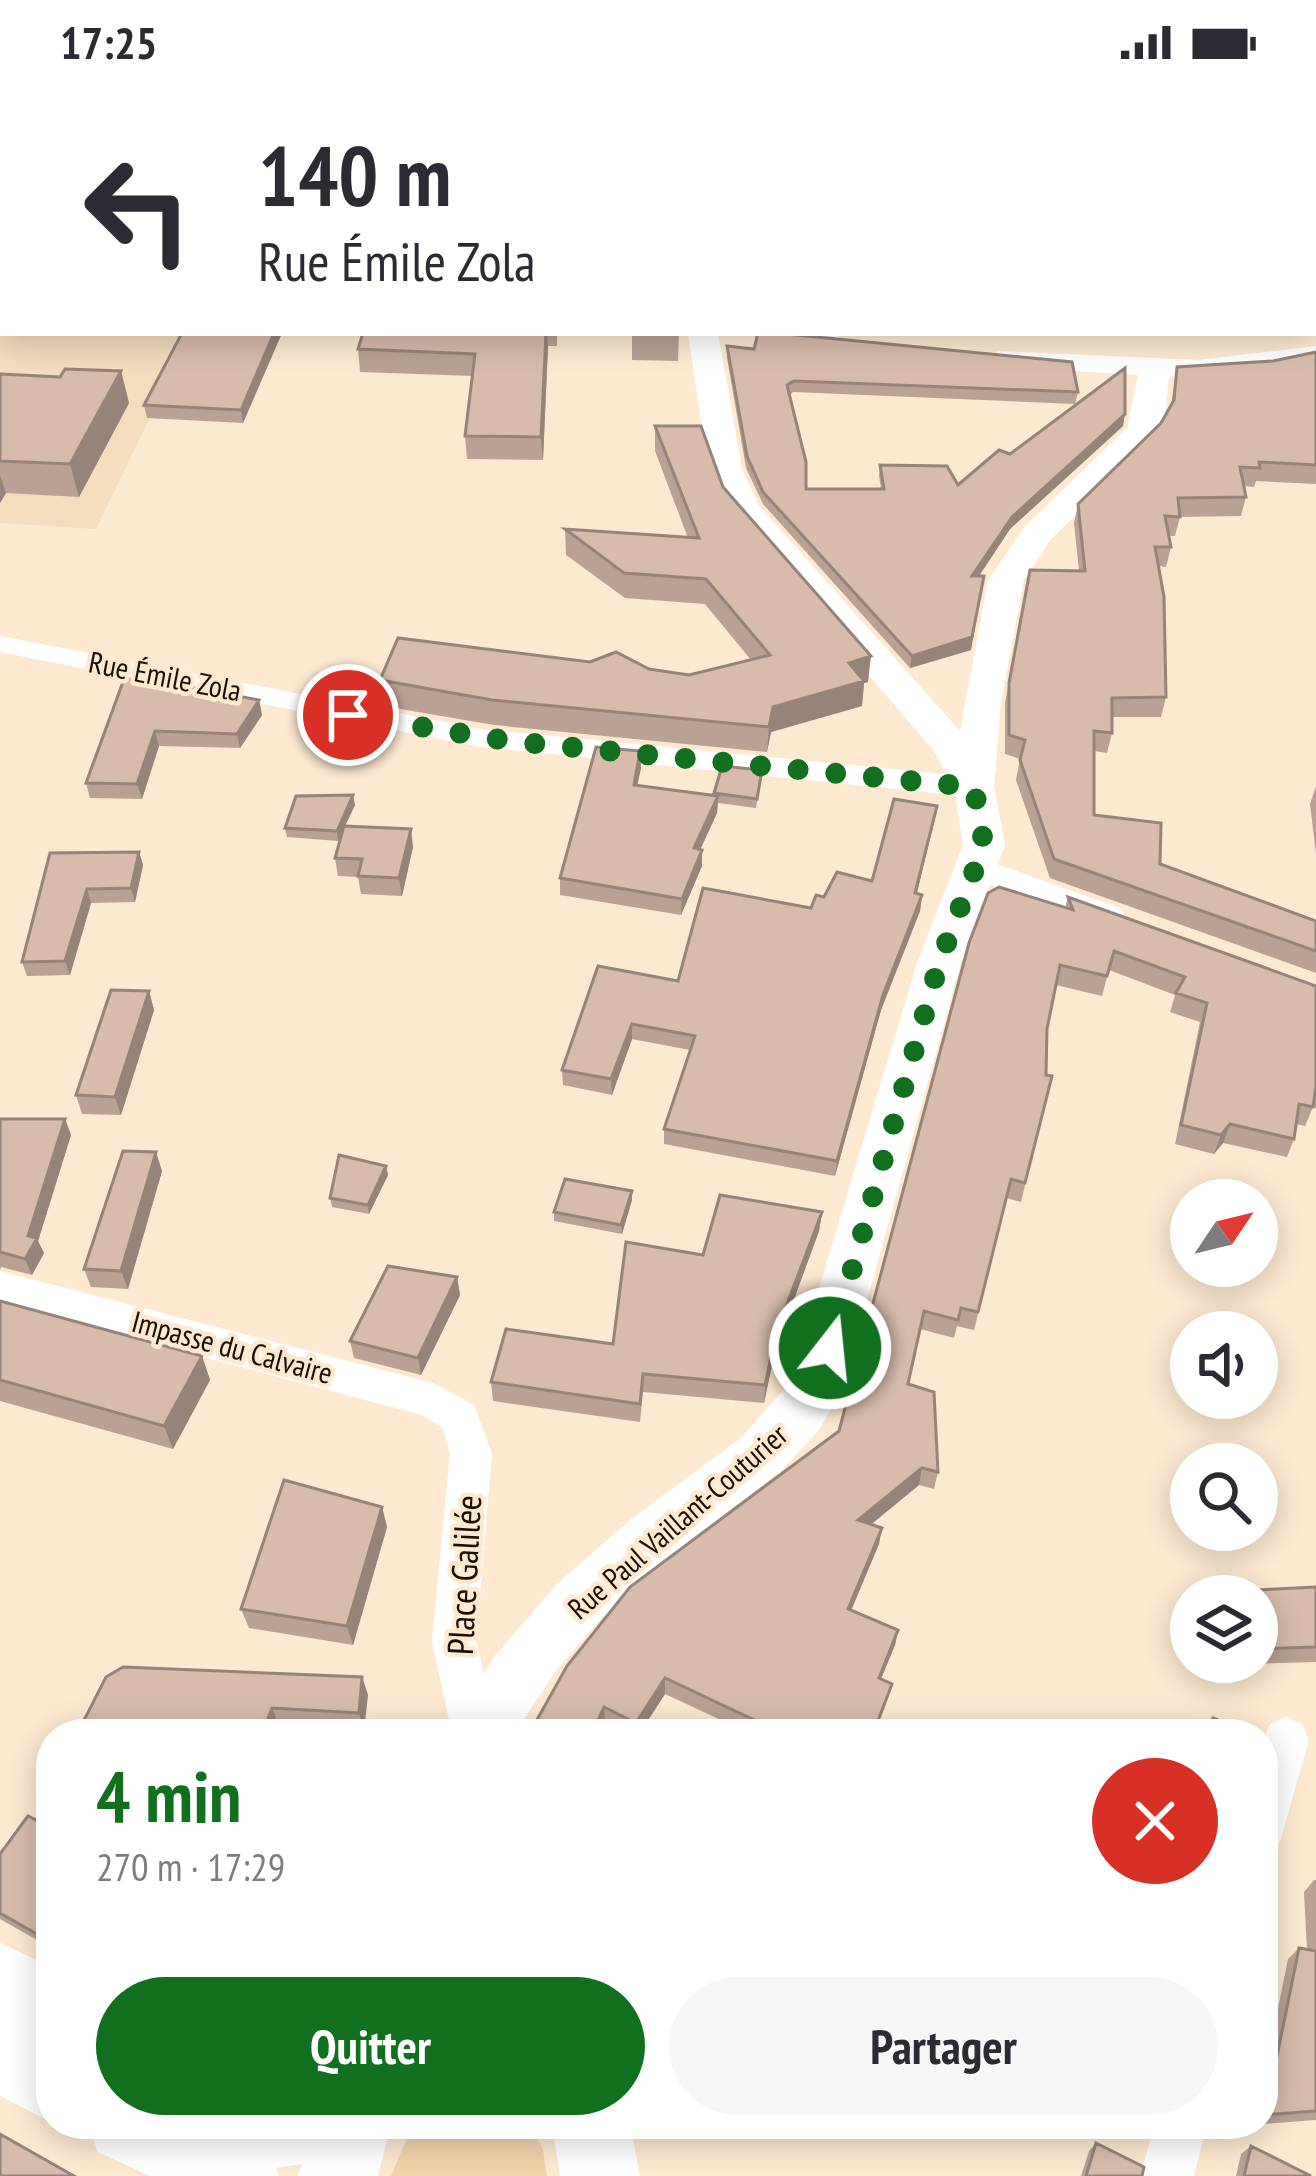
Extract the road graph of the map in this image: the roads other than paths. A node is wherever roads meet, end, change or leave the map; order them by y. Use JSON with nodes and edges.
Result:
{"nodes":[{"id":1,"x":703,"y":336,"type":"edge"},
{"id":2,"x":812,"y":336,"type":"edge"},
{"id":3,"x":869,"y":343,"type":"edge"},
{"id":4,"x":976,"y":354,"type":"edge"},
{"id":5,"x":1316,"y":355,"type":"edge"},
{"id":6,"x":1154,"y":368,"type":"junction"},
{"id":7,"x":0,"y":644,"type":"edge"},
{"id":8,"x":974,"y":787,"type":"junction"},
{"id":9,"x":977,"y":868,"type":"junction"},
{"id":10,"x":1139,"y":927,"type":"edge"},
{"id":11,"x":0,"y":1287,"type":"edge"},
{"id":12,"x":460,"y":1417,"type":"joint"},
{"id":13,"x":474,"y":1719,"type":"edge"},
{"id":14,"x":488,"y":1719,"type":"edge"},
{"id":15,"x":1286,"y":1740,"type":"dead end"},
{"id":16,"x":1278,"y":1770,"type":"edge"},
{"id":17,"x":0,"y":1980,"type":"edge"},
{"id":18,"x":36,"y":2000,"type":"edge"},
{"id":19,"x":0,"y":2052,"type":"edge"},
{"id":20,"x":36,"y":2074,"type":"edge"},
{"id":21,"x":159,"y":2139,"type":"edge"},
{"id":22,"x":348,"y":2139,"type":"edge"},
{"id":23,"x":594,"y":2139,"type":"edge"},
{"id":24,"x":1177,"y":2139,"type":"edge"},
{"id":25,"x":239,"y":2176,"type":"edge"},
{"id":26,"x":338,"y":2176,"type":"edge"},
{"id":27,"x":600,"y":2176,"type":"edge"},
{"id":28,"x":1167,"y":2176,"type":"edge"}],
"edges":[{"from":1,"to":8,"type":"street"},
{"from":2,"to":3,"type":"street"},
{"from":4,"to":6,"type":"street"},
{"from":5,"to":6,"type":"street"},
{"from":6,"to":8,"type":"street","name":"Rue Paul Vaillant-Couturier"},
{"from":7,"to":8,"type":"street","name":"Rue Émile Zola"},
{"from":8,"to":9,"type":"street","name":"Rue Paul Vaillant-Couturier"},
{"from":9,"to":10,"type":"street"},
{"from":9,"to":14,"type":"street","name":"Rue Paul Vaillant-Couturier"},
{"from":11,"to":12,"type":"street","name":"Impasse du Calvaire"},
{"from":12,"to":13,"type":"street","name":"Place Galilée"},
{"from":15,"to":16,"type":"street"},
{"from":17,"to":18,"type":"main road"},
{"from":19,"to":20,"type":"main road"},
{"from":21,"to":25,"type":"main road"},
{"from":22,"to":26,"type":"main road"},
{"from":23,"to":27,"type":"main road"},
{"from":24,"to":28,"type":"street"}]}
